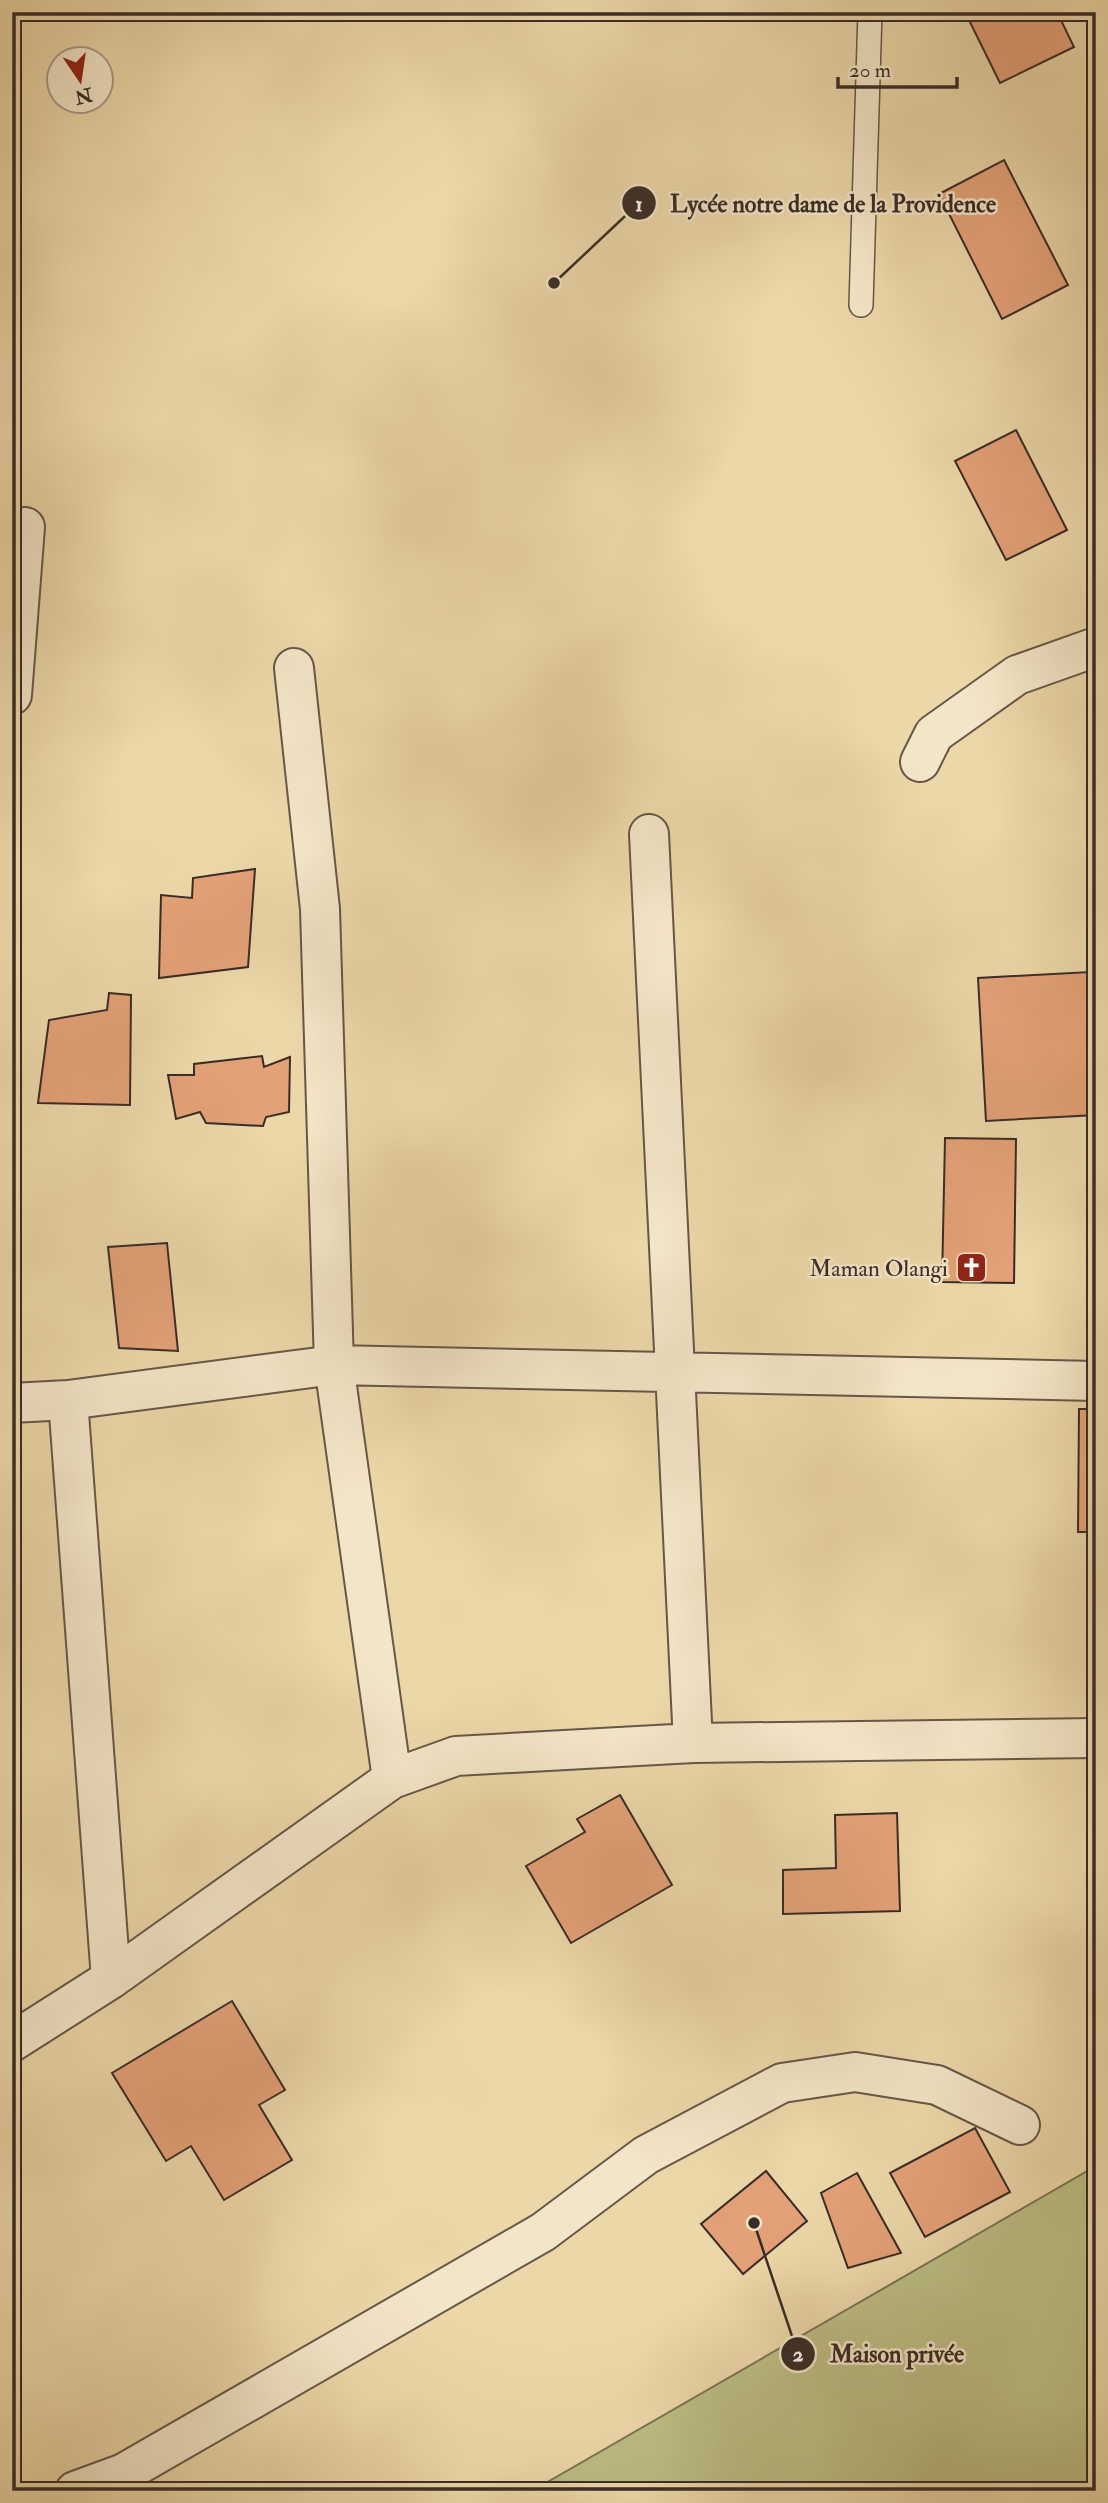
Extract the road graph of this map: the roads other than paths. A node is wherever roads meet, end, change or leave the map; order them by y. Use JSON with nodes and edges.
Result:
{"nodes":[{"id":1,"x":870,"y":12,"type":"edge"},
{"id":2,"x":861,"y":305,"type":"dead end"},
{"id":3,"x":25,"y":527,"type":"dead end"},
{"id":4,"x":1096,"y":647,"type":"edge"},
{"id":5,"x":294,"y":668,"type":"dead end"},
{"id":6,"x":12,"y":695,"type":"edge"},
{"id":7,"x":920,"y":762,"type":"dead end"},
{"id":8,"x":649,"y":834,"type":"dead end"},
{"id":9,"x":334,"y":1365,"type":"junction"},
{"id":10,"x":675,"y":1370,"type":"junction"},
{"id":11,"x":1096,"y":1381,"type":"edge"},
{"id":12,"x":68,"y":1400,"type":"junction"},
{"id":13,"x":12,"y":1403,"type":"edge"},
{"id":14,"x":1096,"y":1738,"type":"edge"},
{"id":15,"x":693,"y":1743,"type":"junction"},
{"id":16,"x":392,"y":1779,"type":"junction"},
{"id":17,"x":111,"y":1979,"type":"junction"},
{"id":18,"x":12,"y":2042,"type":"edge"},
{"id":19,"x":1020,"y":2125,"type":"dead end"},
{"id":20,"x":75,"y":2491,"type":"edge"}],
"edges":[{"from":1,"to":2,"type":"lane"},
{"from":3,"to":6,"type":"street"},
{"from":4,"to":7,"type":"street"},
{"from":5,"to":9,"type":"street"},
{"from":8,"to":10,"type":"street"},
{"from":9,"to":10,"type":"street"},
{"from":9,"to":12,"type":"street"},
{"from":9,"to":16,"type":"street"},
{"from":10,"to":11,"type":"street"},
{"from":10,"to":15,"type":"street"},
{"from":12,"to":13,"type":"street"},
{"from":12,"to":17,"type":"street"},
{"from":14,"to":15,"type":"street"},
{"from":15,"to":16,"type":"street"},
{"from":16,"to":17,"type":"street"},
{"from":17,"to":18,"type":"street"},
{"from":19,"to":20,"type":"street"}]}
